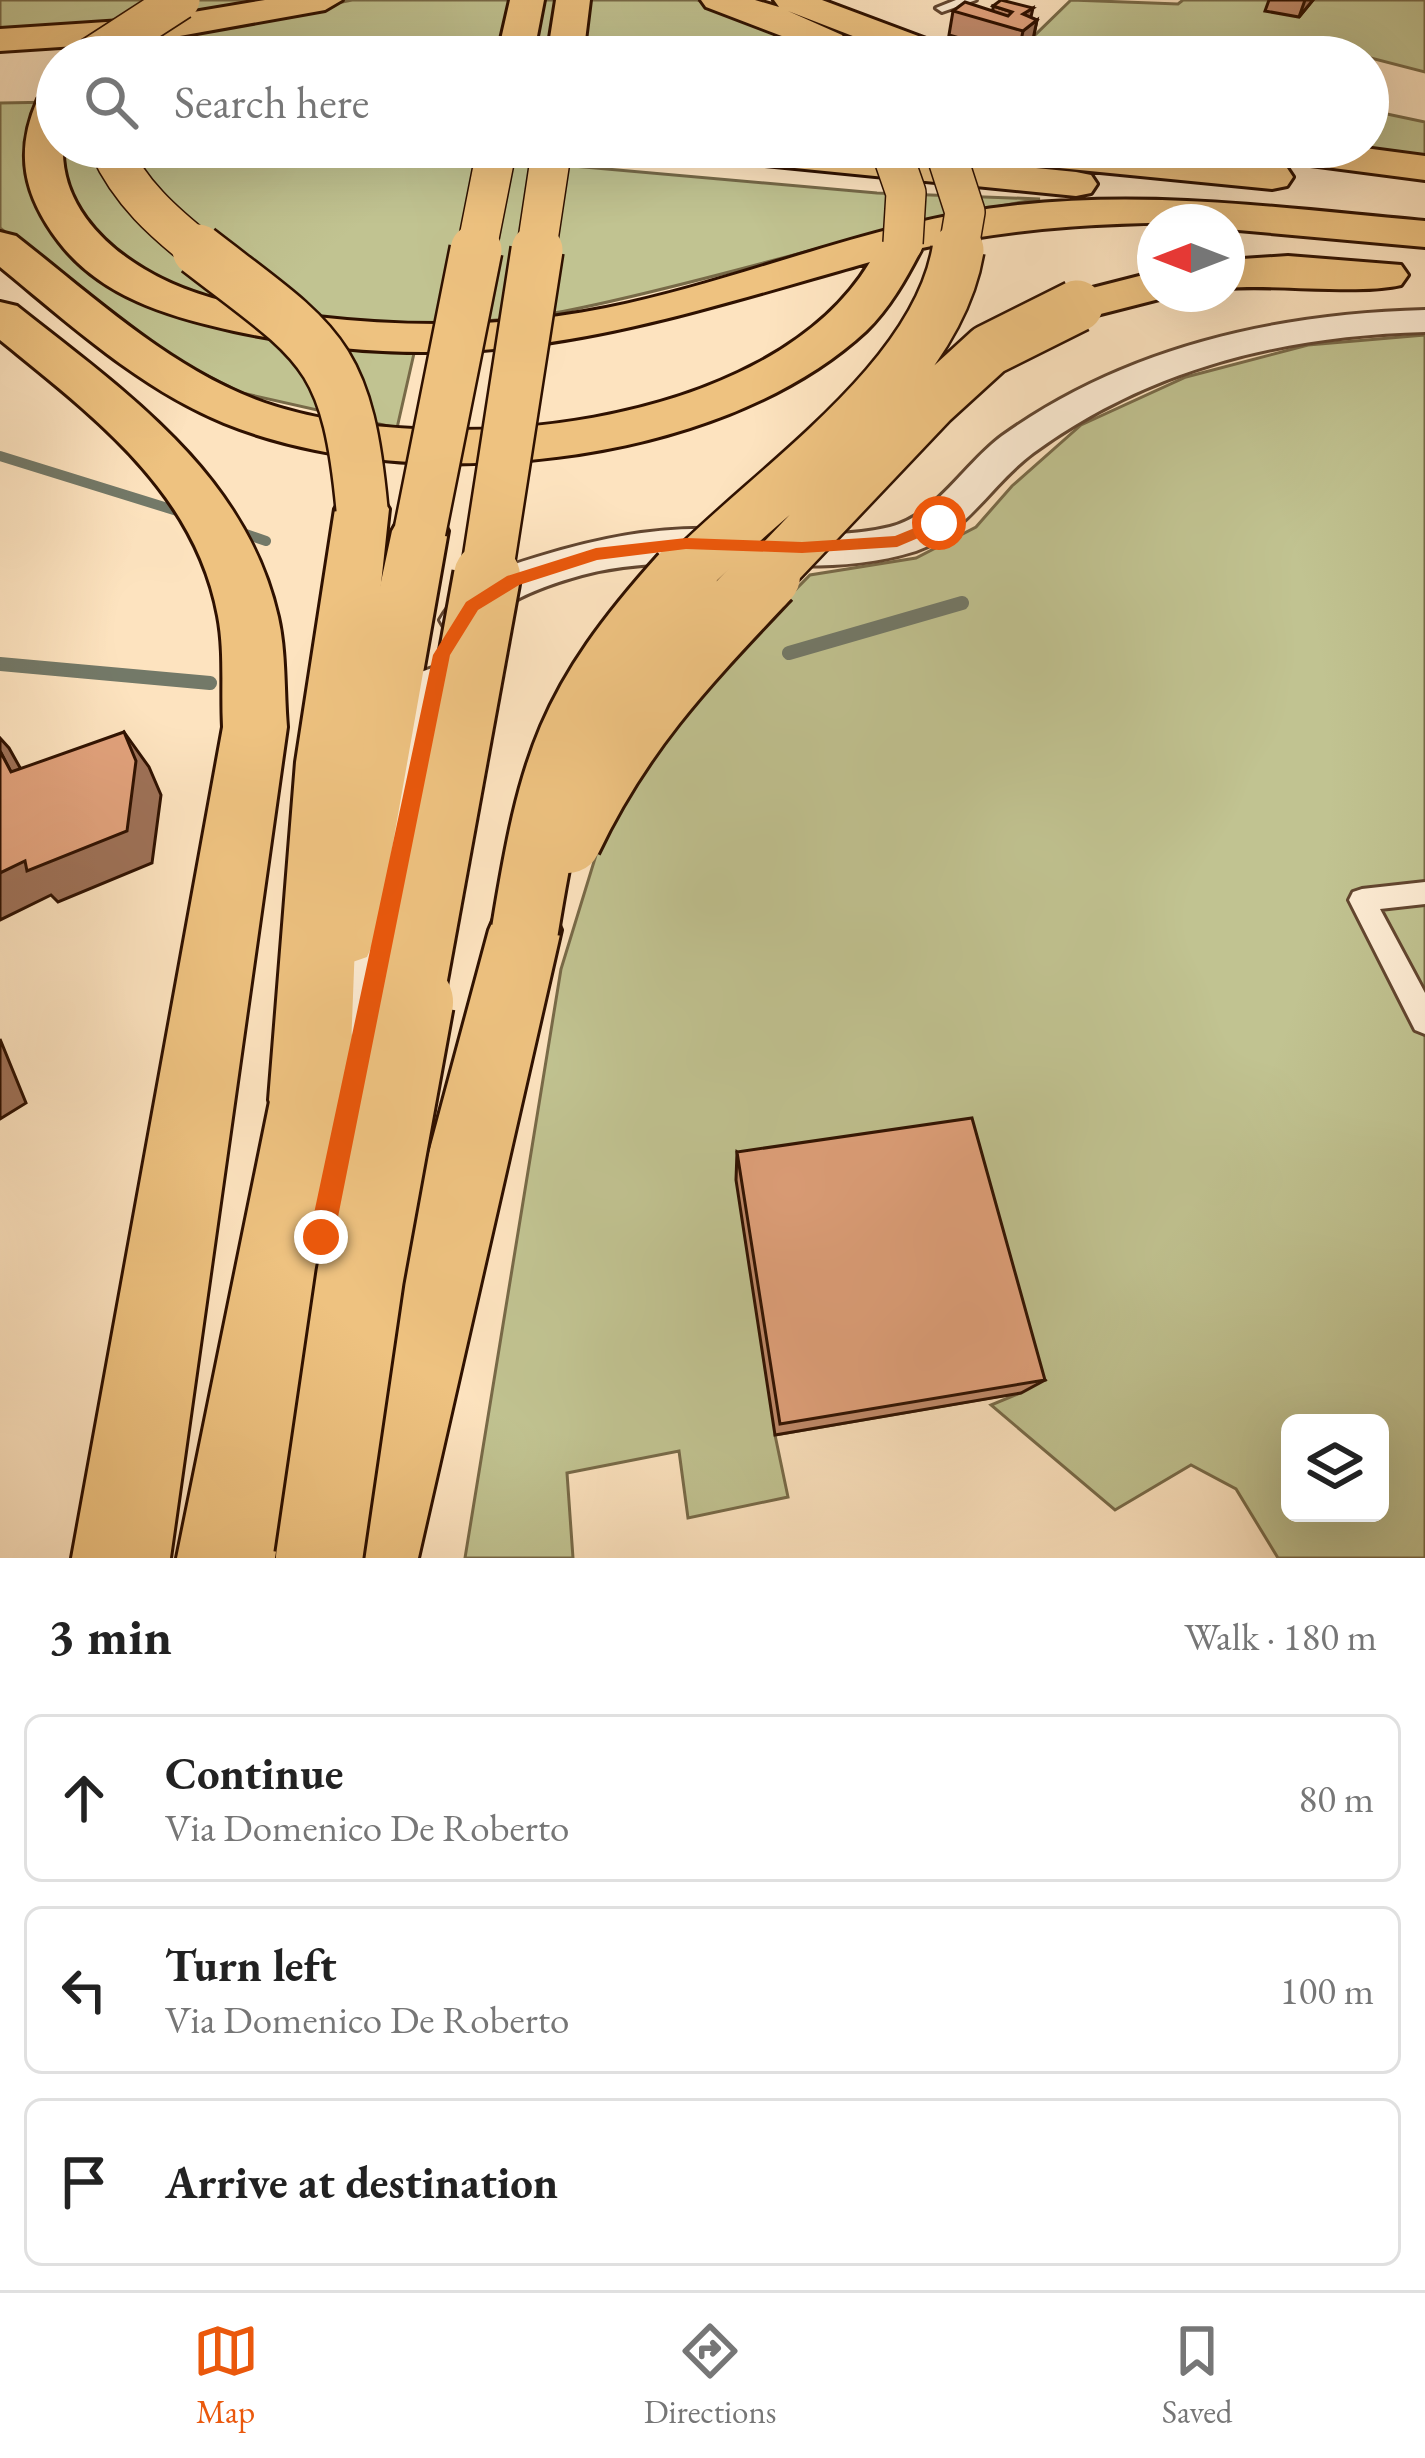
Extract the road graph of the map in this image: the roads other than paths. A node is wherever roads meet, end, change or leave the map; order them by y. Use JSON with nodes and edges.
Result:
{"nodes":[{"id":1,"x":180,"y":0,"type":"edge"},
{"id":2,"x":226,"y":0,"type":"edge"},
{"id":3,"x":326,"y":0,"type":"edge"},
{"id":4,"x":526,"y":0,"type":"edge"},
{"id":5,"x":573,"y":0,"type":"edge"},
{"id":6,"x":718,"y":0,"type":"edge"},
{"id":7,"x":791,"y":0,"type":"edge"},
{"id":8,"x":870,"y":0,"type":"edge"},
{"id":9,"x":970,"y":0,"type":"edge"},
{"id":10,"x":676,"y":6,"type":"dead end"},
{"id":11,"x":942,"y":8,"type":"dead end"},
{"id":12,"x":55,"y":36,"type":"edge"},
{"id":13,"x":124,"y":36,"type":"edge"},
{"id":14,"x":171,"y":36,"type":"edge"},
{"id":15,"x":519,"y":36,"type":"edge"},
{"id":16,"x":568,"y":36,"type":"edge"},
{"id":17,"x":735,"y":36,"type":"edge"},
{"id":18,"x":810,"y":36,"type":"edge"},
{"id":19,"x":885,"y":36,"type":"edge"},
{"id":20,"x":926,"y":36,"type":"edge"},
{"id":21,"x":36,"y":37,"type":"edge"},
{"id":22,"x":0,"y":40,"type":"edge"},
{"id":23,"x":1389,"y":163,"type":"edge"},
{"id":24,"x":43,"y":168,"type":"edge"},
{"id":25,"x":118,"y":168,"type":"edge"},
{"id":26,"x":493,"y":168,"type":"edge"},
{"id":27,"x":549,"y":168,"type":"edge"},
{"id":28,"x":897,"y":168,"type":"edge"},
{"id":29,"x":911,"y":168,"type":"edge"},
{"id":30,"x":951,"y":168,"type":"edge"},
{"id":31,"x":1182,"y":168,"type":"edge"},
{"id":32,"x":1425,"y":168,"type":"edge"},
{"id":33,"x":1425,"y":192,"type":"edge"},
{"id":34,"x":1425,"y":220,"type":"edge"},
{"id":35,"x":1425,"y":234,"type":"edge"},
{"id":36,"x":0,"y":245,"type":"edge"},
{"id":37,"x":1245,"y":273,"type":"edge"},
{"id":38,"x":1425,"y":277,"type":"edge"},
{"id":39,"x":1137,"y":291,"type":"edge"},
{"id":40,"x":0,"y":316,"type":"edge"},
{"id":41,"x":1425,"y":321,"type":"edge"},
{"id":42,"x":1425,"y":892,"type":"edge"},
{"id":43,"x":524,"y":930,"type":"junction"},
{"id":44,"x":1425,"y":1021,"type":"edge"},
{"id":45,"x":309,"y":1100,"type":"junction"},
{"id":46,"x":122,"y":1558,"type":"edge"},
{"id":47,"x":226,"y":1558,"type":"edge"},
{"id":48,"x":270,"y":1558,"type":"edge"},
{"id":49,"x":319,"y":1558,"type":"edge"},
{"id":50,"x":369,"y":1558,"type":"edge"}],
"edges":[{"from":1,"to":13,"type":"highway","bridge":true},
{"from":2,"to":14,"type":"highway"},
{"from":3,"to":12,"type":"highway"},
{"from":4,"to":15,"type":"highway"},
{"from":5,"to":16,"type":"highway"},
{"from":6,"to":18,"type":"highway"},
{"from":7,"to":19,"type":"highway"},
{"from":8,"to":20,"type":"highway"},
{"from":9,"to":11,"type":"lane"},
{"from":10,"to":17,"type":"highway"},
{"from":21,"to":22,"type":"highway"},
{"from":23,"to":32,"type":"highway"},
{"from":24,"to":35,"type":"highway"},
{"from":25,"to":45,"type":"highway","bridge":true},
{"from":26,"to":45,"type":"highway","bridge":true},
{"from":27,"to":49,"type":"highway","bridge":true},
{"from":28,"to":36,"type":"highway","bridge":true},
{"from":29,"to":34,"type":"highway"},
{"from":30,"to":43,"type":"highway","bridge":true},
{"from":31,"to":33,"type":"highway"},
{"from":37,"to":38,"type":"highway"},
{"from":39,"to":43,"type":"highway","bridge":true},
{"from":40,"to":46,"type":"highway"},
{"from":41,"to":48,"type":"street"},
{"from":42,"to":44,"type":"lane"},
{"from":43,"to":50,"type":"highway"},
{"from":45,"to":47,"type":"highway"}]}
